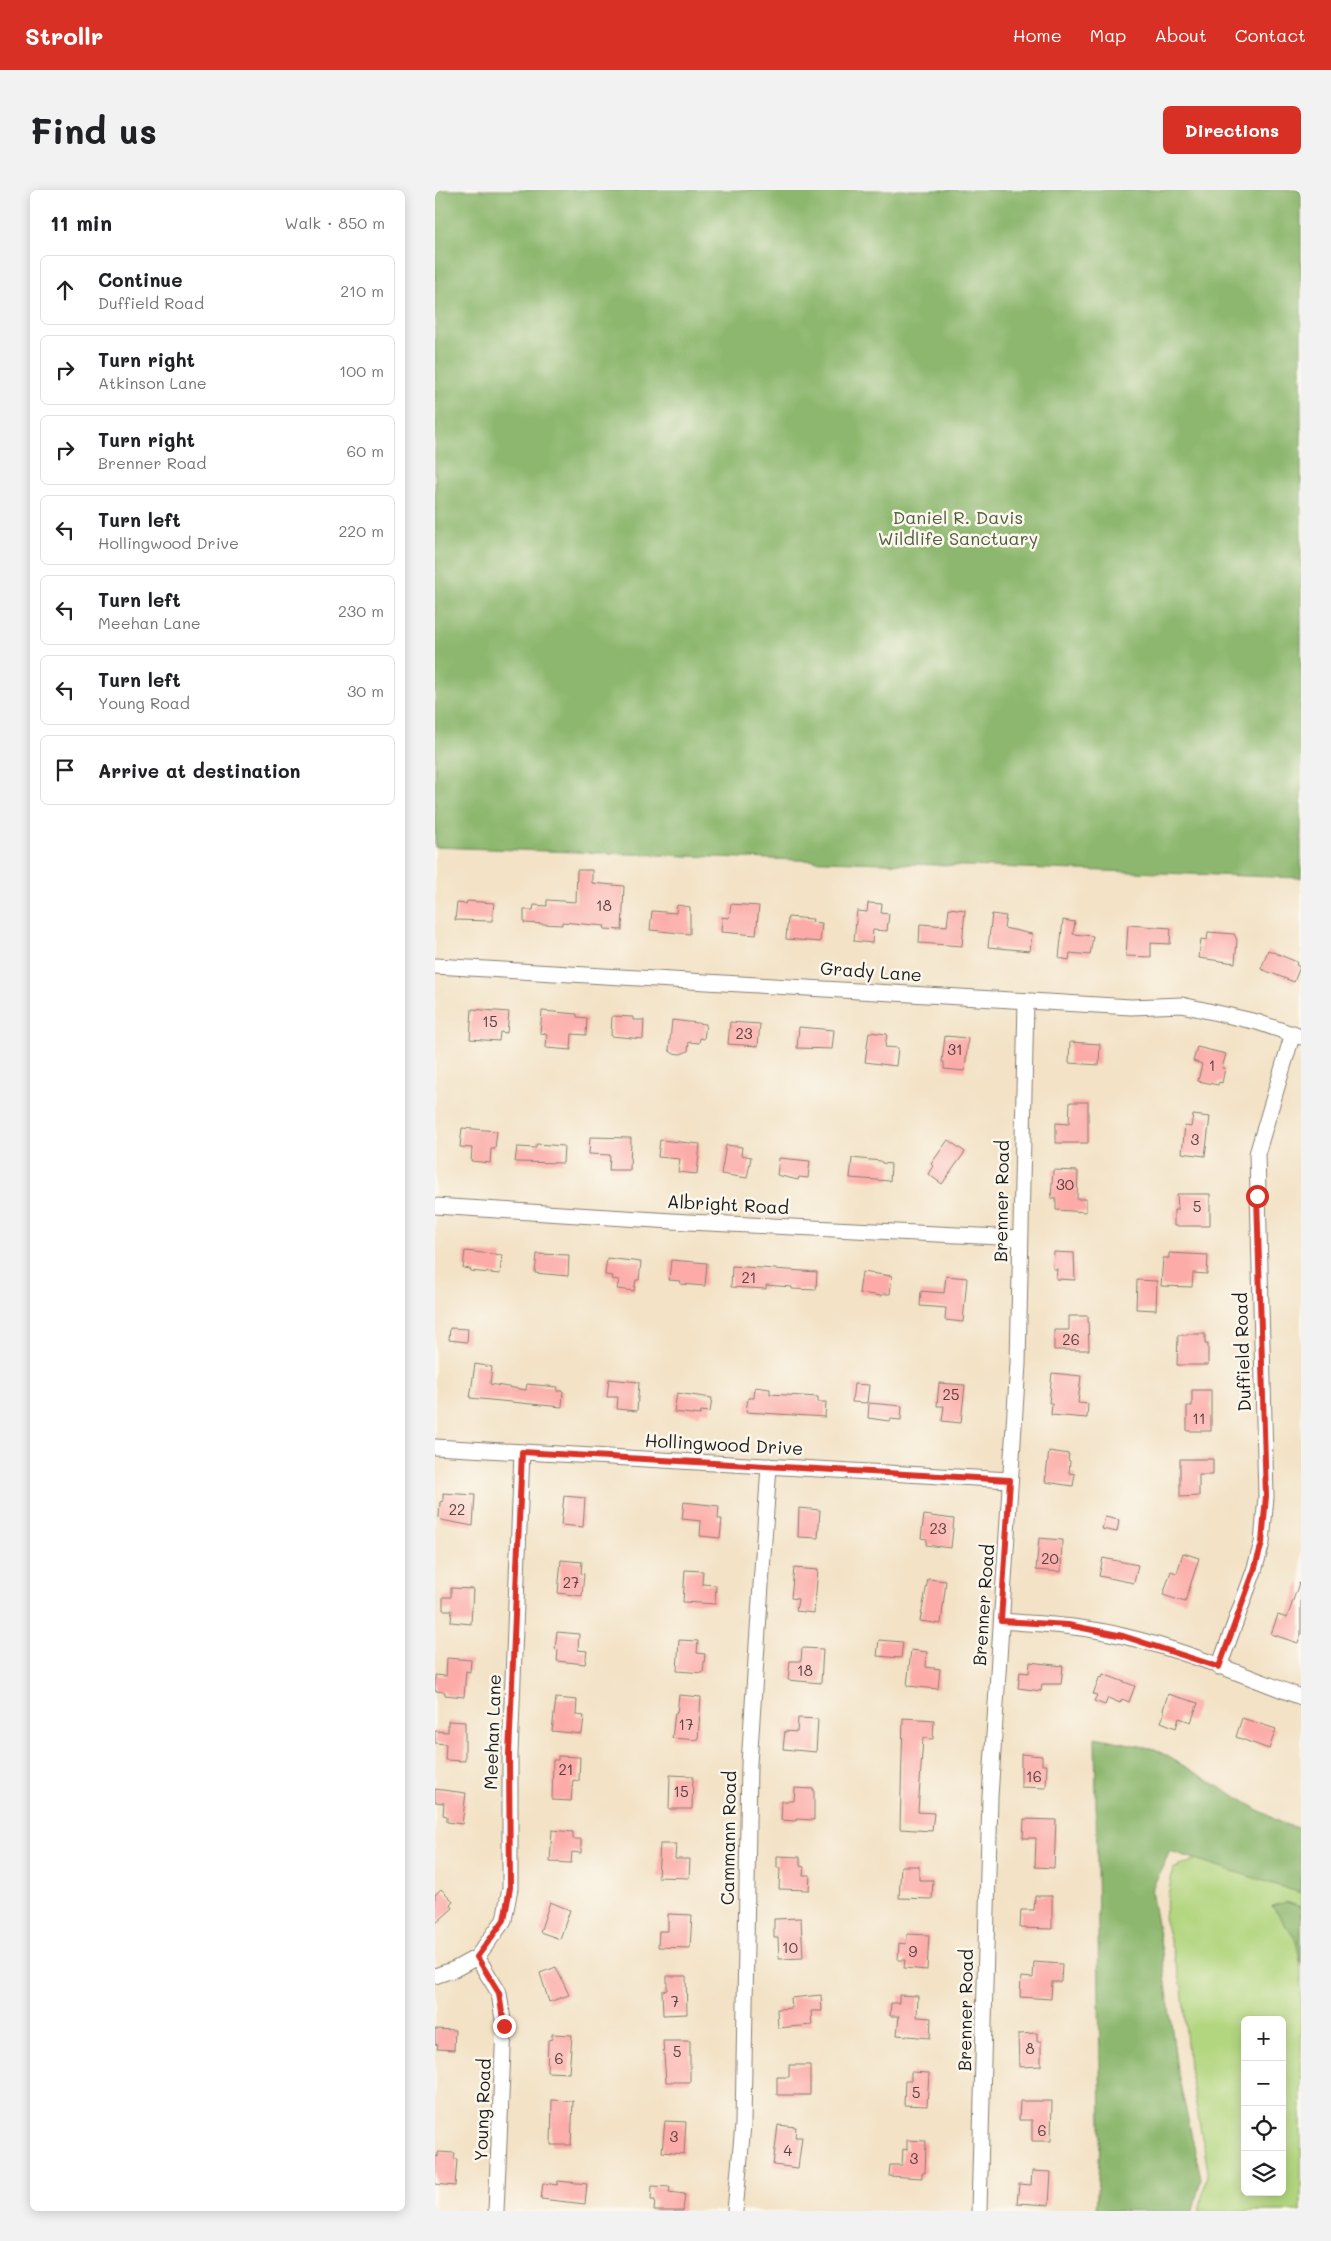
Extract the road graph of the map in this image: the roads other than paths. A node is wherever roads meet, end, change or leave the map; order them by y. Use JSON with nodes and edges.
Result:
{"nodes":[{"id":1,"x":435,"y":966,"type":"edge"},
{"id":2,"x":1026,"y":1000,"type":"junction"},
{"id":3,"x":1297,"y":1035,"type":"edge"},
{"id":4,"x":435,"y":1206,"type":"edge"},
{"id":5,"x":1020,"y":1238,"type":"junction"},
{"id":6,"x":435,"y":1447,"type":"edge"},
{"id":7,"x":522,"y":1452,"type":"junction"},
{"id":8,"x":769,"y":1466,"type":"junction"},
{"id":9,"x":1010,"y":1480,"type":"junction"},
{"id":10,"x":1001,"y":1621,"type":"junction"},
{"id":11,"x":1219,"y":1667,"type":"junction"},
{"id":12,"x":1301,"y":1697,"type":"edge"},
{"id":13,"x":477,"y":1957,"type":"junction"},
{"id":14,"x":435,"y":1976,"type":"edge"},
{"id":15,"x":496,"y":2211,"type":"edge"},
{"id":16,"x":735,"y":2211,"type":"edge"},
{"id":17,"x":979,"y":2211,"type":"edge"}],
"edges":[{"from":1,"to":2,"type":"street","name":"Grady Lane"},
{"from":2,"to":3,"type":"street","name":"Grady Lane"},
{"from":2,"to":5,"type":"street","name":"Brenner Road"},
{"from":3,"to":11,"type":"street","name":"Duffield Road"},
{"from":4,"to":5,"type":"street","name":"Albright Road"},
{"from":5,"to":9,"type":"street","name":"Brenner Road"},
{"from":6,"to":7,"type":"street","name":"Hollingwood Drive"},
{"from":7,"to":8,"type":"street","name":"Hollingwood Drive"},
{"from":7,"to":13,"type":"street","name":"Meehan Lane"},
{"from":8,"to":9,"type":"street","name":"Hollingwood Drive"},
{"from":8,"to":16,"type":"street","name":"Cammann Road"},
{"from":9,"to":10,"type":"street","name":"Brenner Road"},
{"from":10,"to":11,"type":"street"},
{"from":10,"to":17,"type":"street","name":"Brenner Road"},
{"from":11,"to":12,"type":"street"},
{"from":13,"to":14,"type":"street","name":"Meehan Lane"},
{"from":13,"to":15,"type":"street","name":"Young Road"}]}
